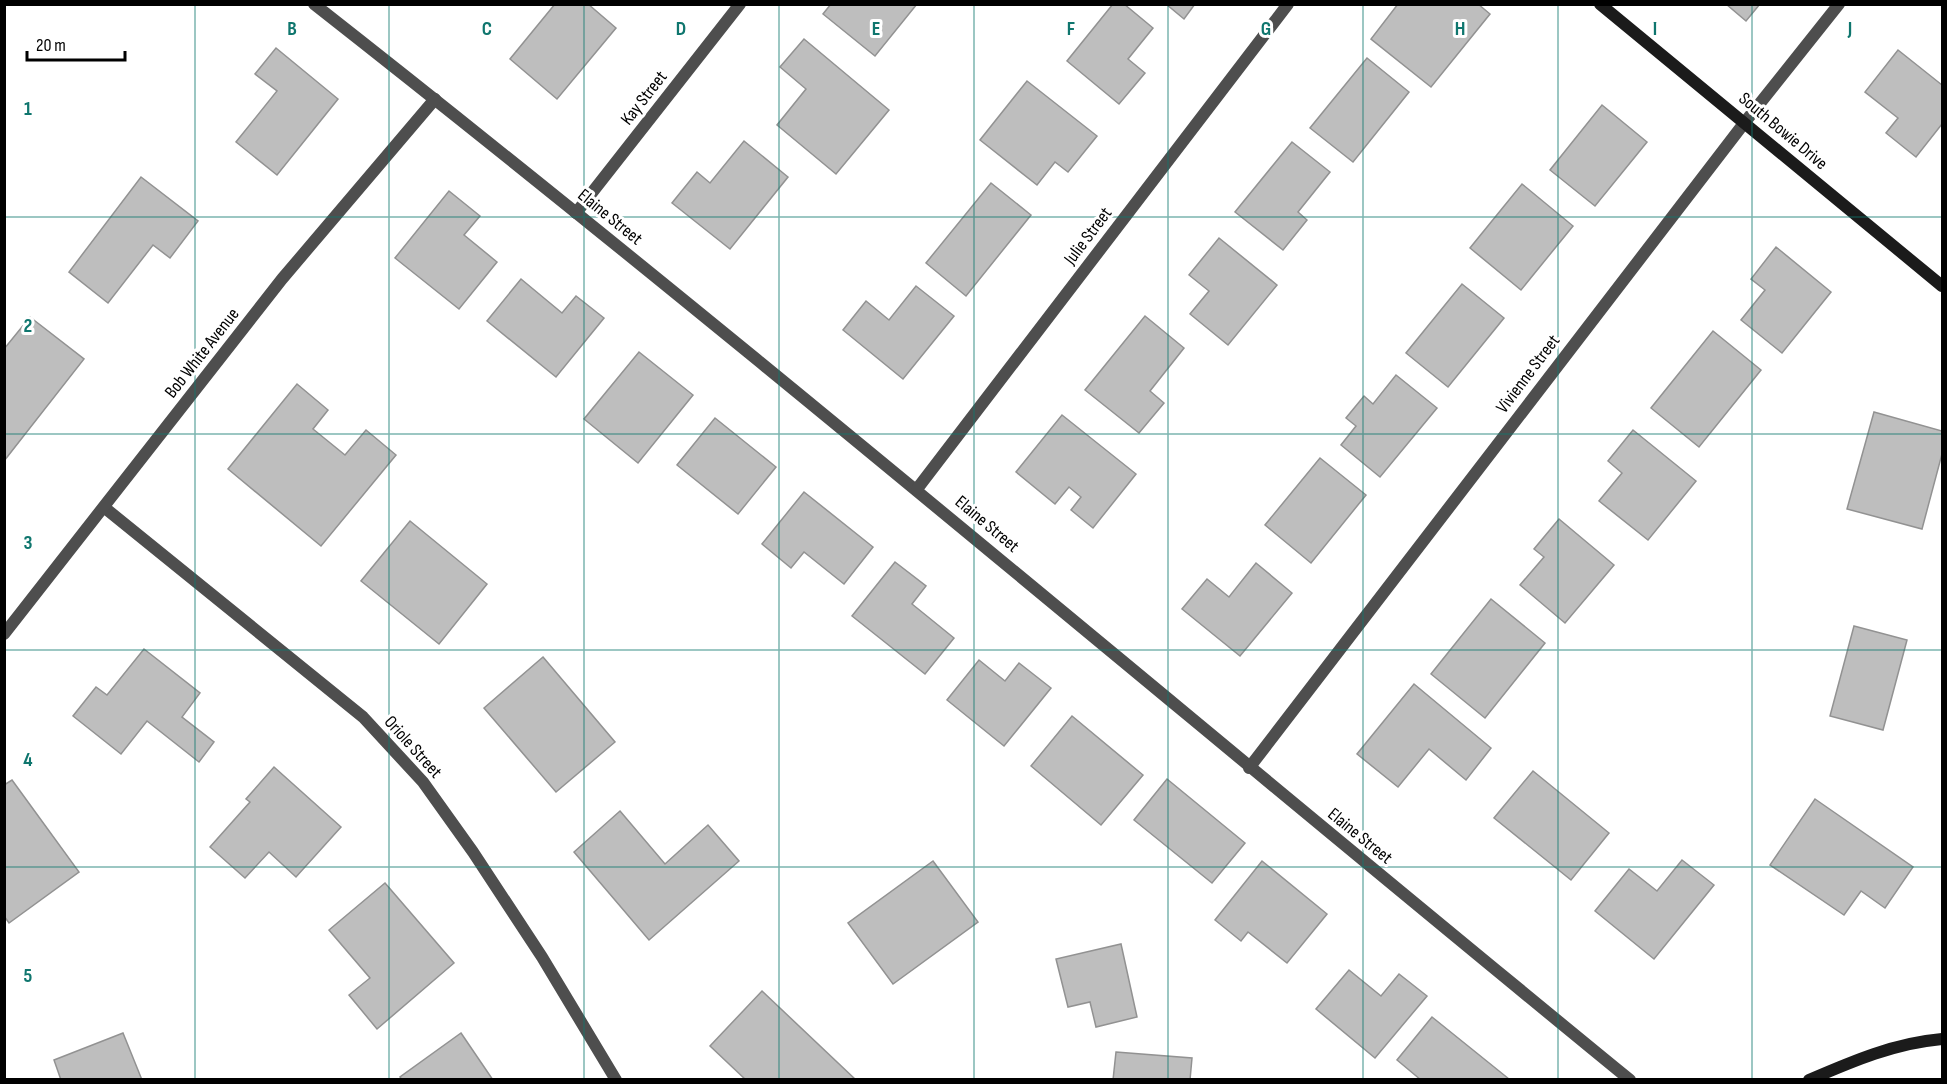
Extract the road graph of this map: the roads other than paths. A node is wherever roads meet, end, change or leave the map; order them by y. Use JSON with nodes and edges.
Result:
{"nodes":[{"id":1,"x":314,"y":4,"type":"edge"},
{"id":2,"x":740,"y":4,"type":"edge"},
{"id":3,"x":1287,"y":4,"type":"edge"},
{"id":4,"x":1600,"y":4,"type":"edge"},
{"id":5,"x":1839,"y":4,"type":"edge"},
{"id":6,"x":435,"y":99,"type":"junction"},
{"id":7,"x":1745,"y":122,"type":"junction"},
{"id":8,"x":576,"y":213,"type":"junction"},
{"id":9,"x":1942,"y":286,"type":"edge"},
{"id":10,"x":917,"y":489,"type":"junction"},
{"id":11,"x":105,"y":508,"type":"junction"},
{"id":12,"x":4,"y":634,"type":"edge"},
{"id":13,"x":1249,"y":768,"type":"junction"},
{"id":14,"x":1942,"y":1039,"type":"edge"},
{"id":15,"x":616,"y":1080,"type":"edge"},
{"id":16,"x":1630,"y":1080,"type":"edge"},
{"id":17,"x":1809,"y":1080,"type":"edge"}],
"edges":[{"from":1,"to":6,"type":"street","name":"Elaine Street"},
{"from":2,"to":8,"type":"street","name":"Kay Street"},
{"from":3,"to":10,"type":"street","name":"Julie Street"},
{"from":4,"to":7,"type":"street","name":"South Bowie Drive"},
{"from":5,"to":7,"type":"street","name":"Vivienne Street"},
{"from":6,"to":8,"type":"street","name":"Elaine Street"},
{"from":6,"to":11,"type":"street","name":"Bob White Avenue"},
{"from":7,"to":9,"type":"street","name":"South Bowie Drive"},
{"from":7,"to":13,"type":"street","name":"Vivienne Street"},
{"from":8,"to":10,"type":"street","name":"Elaine Street"},
{"from":10,"to":13,"type":"street","name":"Elaine Street"},
{"from":11,"to":12,"type":"street","name":"Bob White Avenue"},
{"from":11,"to":15,"type":"street","name":"Oriole Street"},
{"from":13,"to":16,"type":"street","name":"Elaine Street"},
{"from":14,"to":17,"type":"street"}]}
